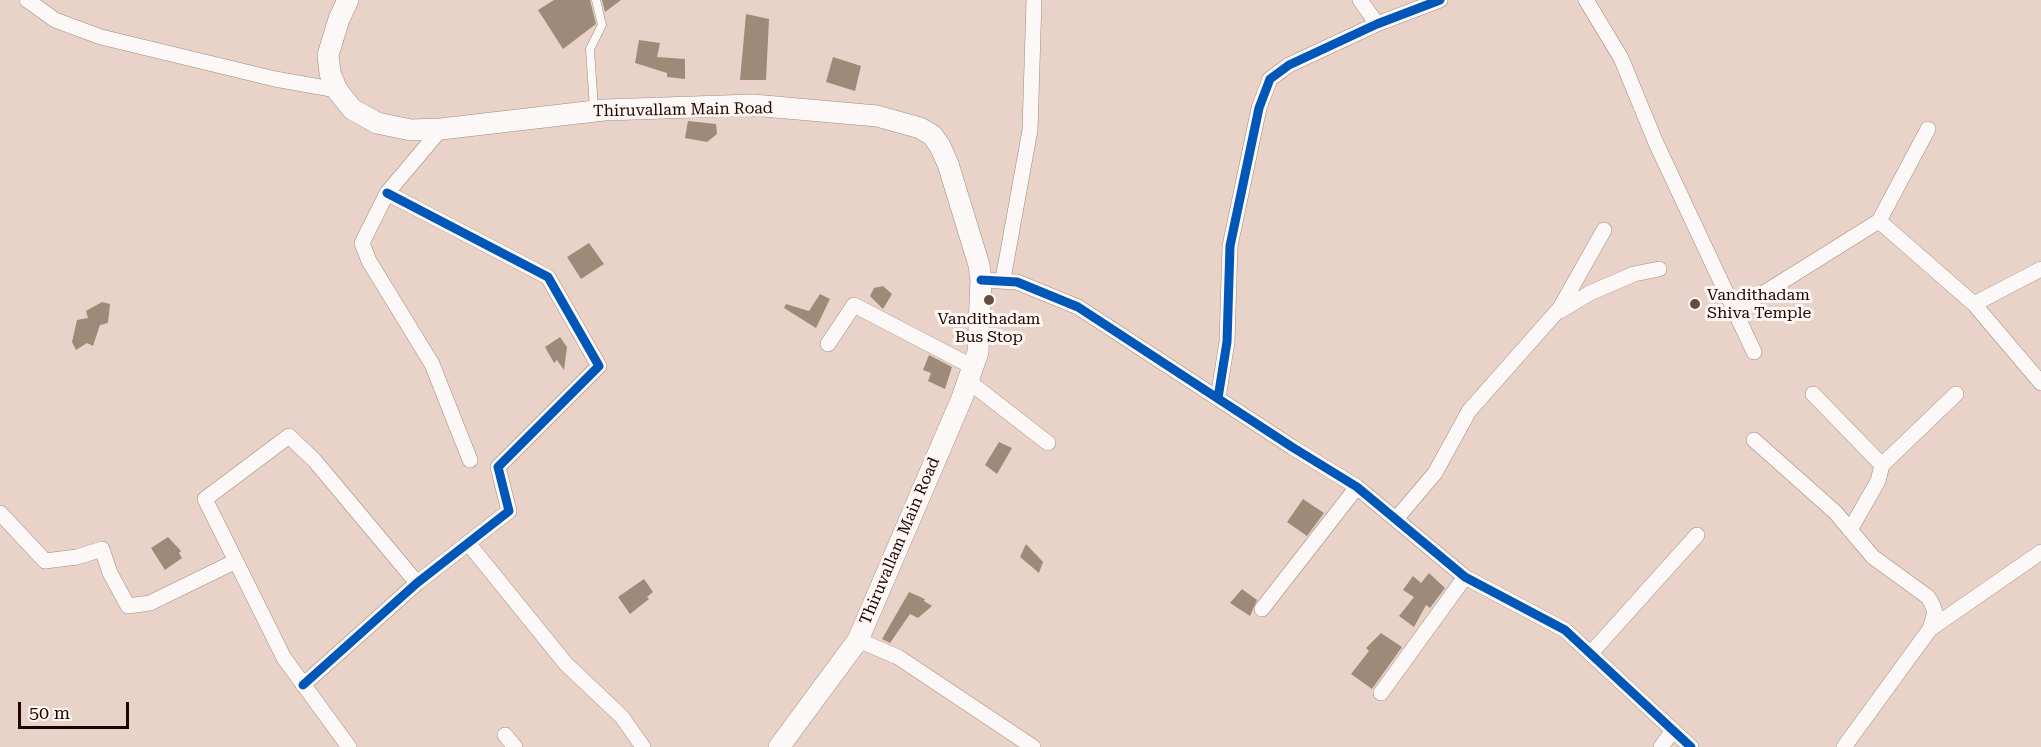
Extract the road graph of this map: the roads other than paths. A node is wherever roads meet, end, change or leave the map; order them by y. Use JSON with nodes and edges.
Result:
{"nodes":[{"id":1,"x":27,"y":0,"type":"edge"},
{"id":2,"x":348,"y":0,"type":"edge"},
{"id":3,"x":596,"y":0,"type":"edge"},
{"id":4,"x":1034,"y":0,"type":"edge"},
{"id":5,"x":1360,"y":0,"type":"edge"},
{"id":6,"x":1440,"y":0,"type":"edge"},
{"id":7,"x":1586,"y":0,"type":"edge"},
{"id":8,"x":1377,"y":24,"type":"junction"},
{"id":9,"x":337,"y":90,"type":"junction"},
{"id":10,"x":594,"y":111,"type":"junction"},
{"id":11,"x":441,"y":129,"type":"junction"},
{"id":12,"x":1928,"y":129,"type":"dead end"},
{"id":13,"x":387,"y":193,"type":"junction"},
{"id":14,"x":1880,"y":221,"type":"junction"},
{"id":15,"x":1604,"y":230,"type":"dead end"},
{"id":16,"x":1659,"y":269,"type":"dead end"},
{"id":17,"x":2041,"y":269,"type":"edge"},
{"id":18,"x":1004,"y":279,"type":"junction"},
{"id":19,"x":981,"y":280,"type":"junction"},
{"id":20,"x":1974,"y":304,"type":"junction"},
{"id":21,"x":1735,"y":311,"type":"junction"},
{"id":22,"x":1555,"y":314,"type":"junction"},
{"id":23,"x":828,"y":344,"type":"dead end"},
{"id":24,"x":1754,"y":352,"type":"dead end"},
{"id":25,"x":971,"y":374,"type":"junction"},
{"id":26,"x":2041,"y":383,"type":"edge"},
{"id":27,"x":1813,"y":394,"type":"dead end"},
{"id":28,"x":1956,"y":394,"type":"dead end"},
{"id":29,"x":1218,"y":398,"type":"junction"},
{"id":30,"x":1754,"y":441,"type":"dead end"},
{"id":31,"x":1048,"y":443,"type":"dead end"},
{"id":32,"x":470,"y":460,"type":"dead end"},
{"id":33,"x":1882,"y":465,"type":"junction"},
{"id":34,"x":1357,"y":487,"type":"junction"},
{"id":35,"x":0,"y":513,"type":"edge"},
{"id":36,"x":1396,"y":519,"type":"junction"},
{"id":37,"x":1850,"y":530,"type":"junction"},
{"id":38,"x":1697,"y":536,"type":"dead end"},
{"id":39,"x":468,"y":543,"type":"junction"},
{"id":40,"x":2041,"y":552,"type":"edge"},
{"id":41,"x":236,"y":561,"type":"junction"},
{"id":42,"x":1466,"y":577,"type":"junction"},
{"id":43,"x":417,"y":583,"type":"junction"},
{"id":44,"x":1262,"y":609,"type":"dead end"},
{"id":45,"x":1930,"y":629,"type":"junction"},
{"id":46,"x":858,"y":640,"type":"junction"},
{"id":47,"x":1591,"y":653,"type":"junction"},
{"id":48,"x":303,"y":685,"type":"junction"},
{"id":49,"x":1381,"y":693,"type":"dead end"},
{"id":50,"x":1673,"y":730,"type":"junction"},
{"id":51,"x":349,"y":747,"type":"edge"},
{"id":52,"x":643,"y":747,"type":"edge"},
{"id":53,"x":779,"y":747,"type":"edge"},
{"id":54,"x":1032,"y":747,"type":"edge"},
{"id":55,"x":1661,"y":747,"type":"edge"},
{"id":56,"x":1690,"y":747,"type":"edge"},
{"id":57,"x":1844,"y":747,"type":"edge"}],
"edges":[{"from":1,"to":9,"type":"street"},
{"from":2,"to":9,"type":"main road","name":"Thiruvallam Main Road"},
{"from":3,"to":10,"type":"lane"},
{"from":4,"to":18,"type":"street"},
{"from":5,"to":8,"type":"street"},
{"from":6,"to":8,"type":"street"},
{"from":7,"to":21,"type":"street"},
{"from":8,"to":29,"type":"street"},
{"from":9,"to":11,"type":"main road","name":"Thiruvallam Main Road"},
{"from":10,"to":11,"type":"main road","name":"Thiruvallam Main Road"},
{"from":10,"to":19,"type":"main road","name":"Thiruvallam Main Road"},
{"from":11,"to":13,"type":"street"},
{"from":12,"to":14,"type":"street"},
{"from":13,"to":32,"type":"street"},
{"from":13,"to":39,"type":"street"},
{"from":14,"to":20,"type":"street"},
{"from":14,"to":21,"type":"street"},
{"from":15,"to":22,"type":"street"},
{"from":16,"to":22,"type":"street"},
{"from":17,"to":20,"type":"street"},
{"from":18,"to":19,"type":"street"},
{"from":18,"to":29,"type":"street"},
{"from":19,"to":25,"type":"main road","name":"Thiruvallam Main Road"},
{"from":20,"to":26,"type":"street"},
{"from":21,"to":24,"type":"street"},
{"from":22,"to":36,"type":"street"},
{"from":23,"to":25,"type":"street"},
{"from":25,"to":31,"type":"street"},
{"from":25,"to":46,"type":"main road","name":"Thiruvallam Main Road"},
{"from":27,"to":33,"type":"street"},
{"from":28,"to":33,"type":"street"},
{"from":29,"to":34,"type":"street"},
{"from":30,"to":37,"type":"street"},
{"from":33,"to":37,"type":"street"},
{"from":34,"to":36,"type":"street"},
{"from":34,"to":44,"type":"street"},
{"from":35,"to":41,"type":"street"},
{"from":36,"to":42,"type":"street"},
{"from":37,"to":45,"type":"street"},
{"from":38,"to":47,"type":"street"},
{"from":39,"to":43,"type":"street"},
{"from":39,"to":52,"type":"street"},
{"from":40,"to":45,"type":"street"},
{"from":41,"to":43,"type":"street"},
{"from":41,"to":48,"type":"street"},
{"from":42,"to":47,"type":"street"},
{"from":42,"to":49,"type":"street"},
{"from":43,"to":48,"type":"street"},
{"from":45,"to":57,"type":"street"},
{"from":46,"to":53,"type":"main road","name":"Thiruvallam Main Road"},
{"from":46,"to":54,"type":"street"},
{"from":47,"to":50,"type":"street"},
{"from":48,"to":51,"type":"street"},
{"from":50,"to":55,"type":"street"},
{"from":50,"to":56,"type":"street"}]}
